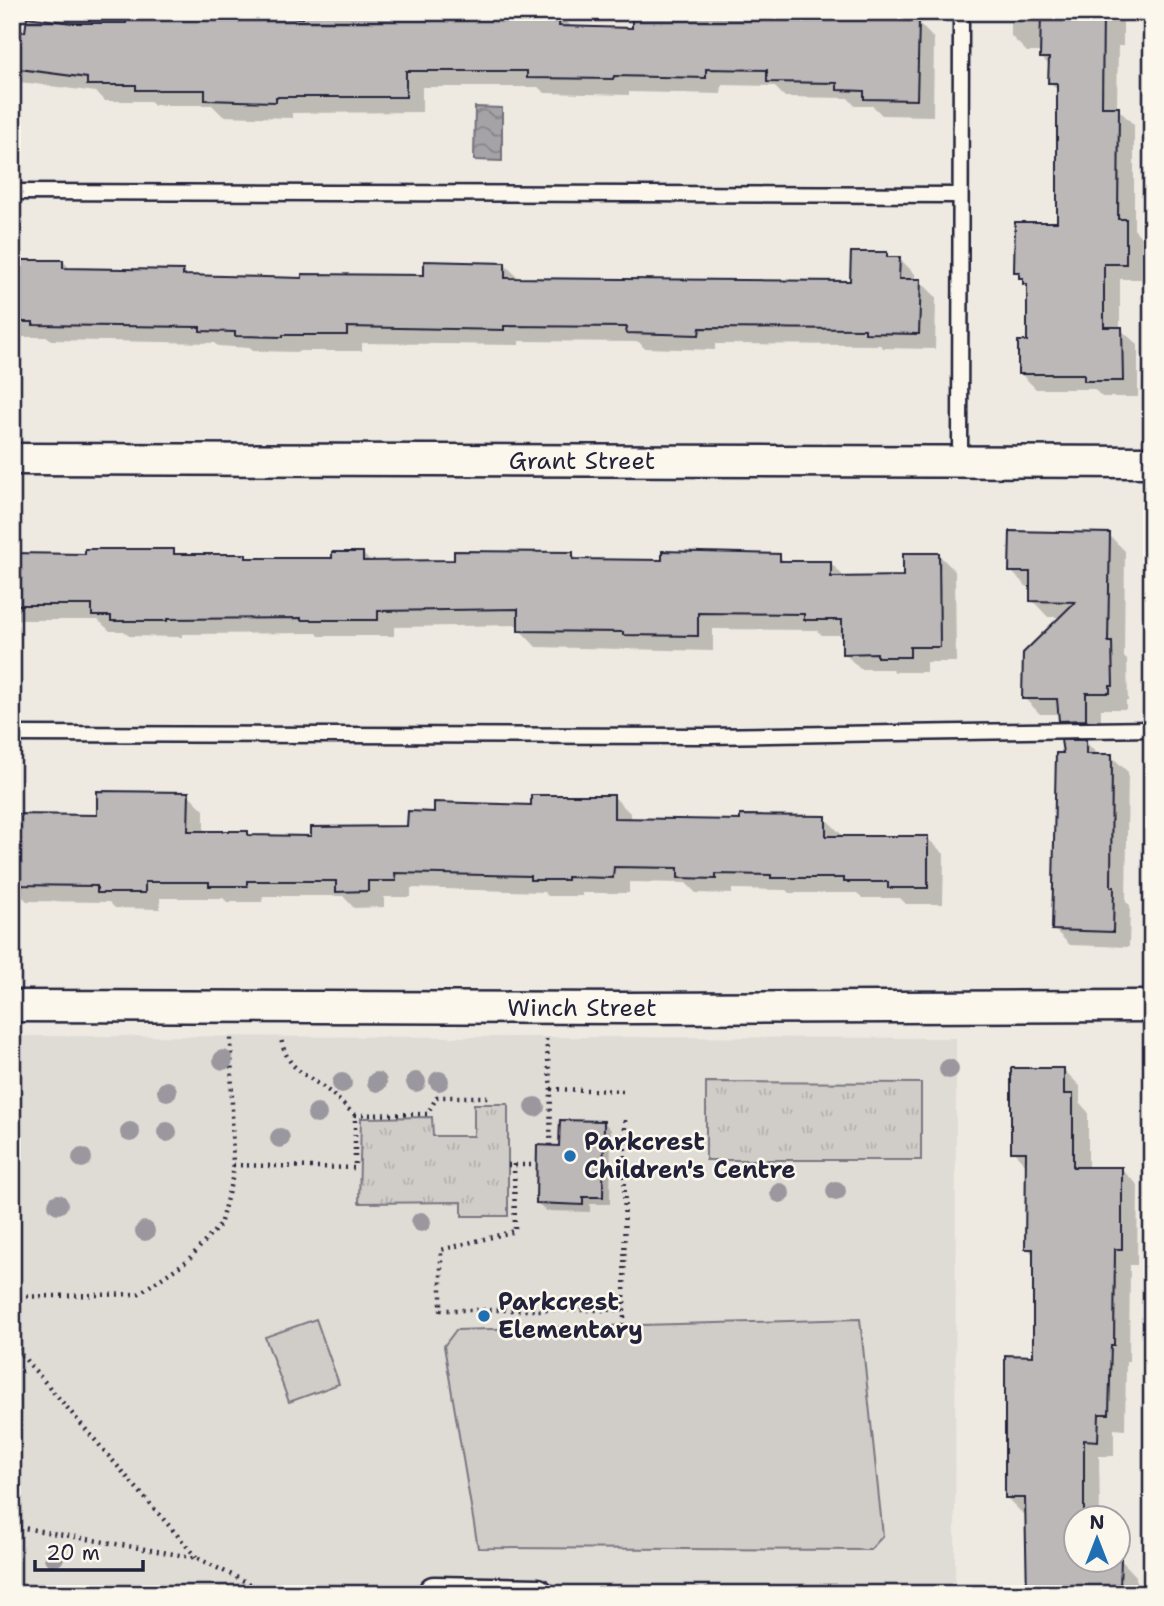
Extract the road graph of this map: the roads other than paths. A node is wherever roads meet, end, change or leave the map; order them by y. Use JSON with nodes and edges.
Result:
{"nodes":[{"id":1,"x":961,"y":12,"type":"edge"},
{"id":2,"x":12,"y":192,"type":"edge"},
{"id":3,"x":960,"y":195,"type":"junction"},
{"id":4,"x":12,"y":459,"type":"edge"},
{"id":5,"x":960,"y":462,"type":"junction"},
{"id":6,"x":1152,"y":462,"type":"edge"},
{"id":7,"x":1152,"y":729,"type":"edge"},
{"id":8,"x":12,"y":734,"type":"edge"},
{"id":9,"x":12,"y":1006,"type":"edge"},
{"id":10,"x":1152,"y":1006,"type":"edge"},
{"id":11,"x":434,"y":1594,"type":"edge"},
{"id":12,"x":538,"y":1594,"type":"edge"}],
"edges":[{"from":1,"to":3,"type":"lane"},
{"from":2,"to":3,"type":"lane"},
{"from":3,"to":5,"type":"lane"},
{"from":4,"to":5,"type":"street","name":"Grant Street"},
{"from":5,"to":6,"type":"street","name":"Grant Street"},
{"from":7,"to":8,"type":"lane"},
{"from":9,"to":10,"type":"street","name":"Winch Street"},
{"from":11,"to":12,"type":"street"}]}
